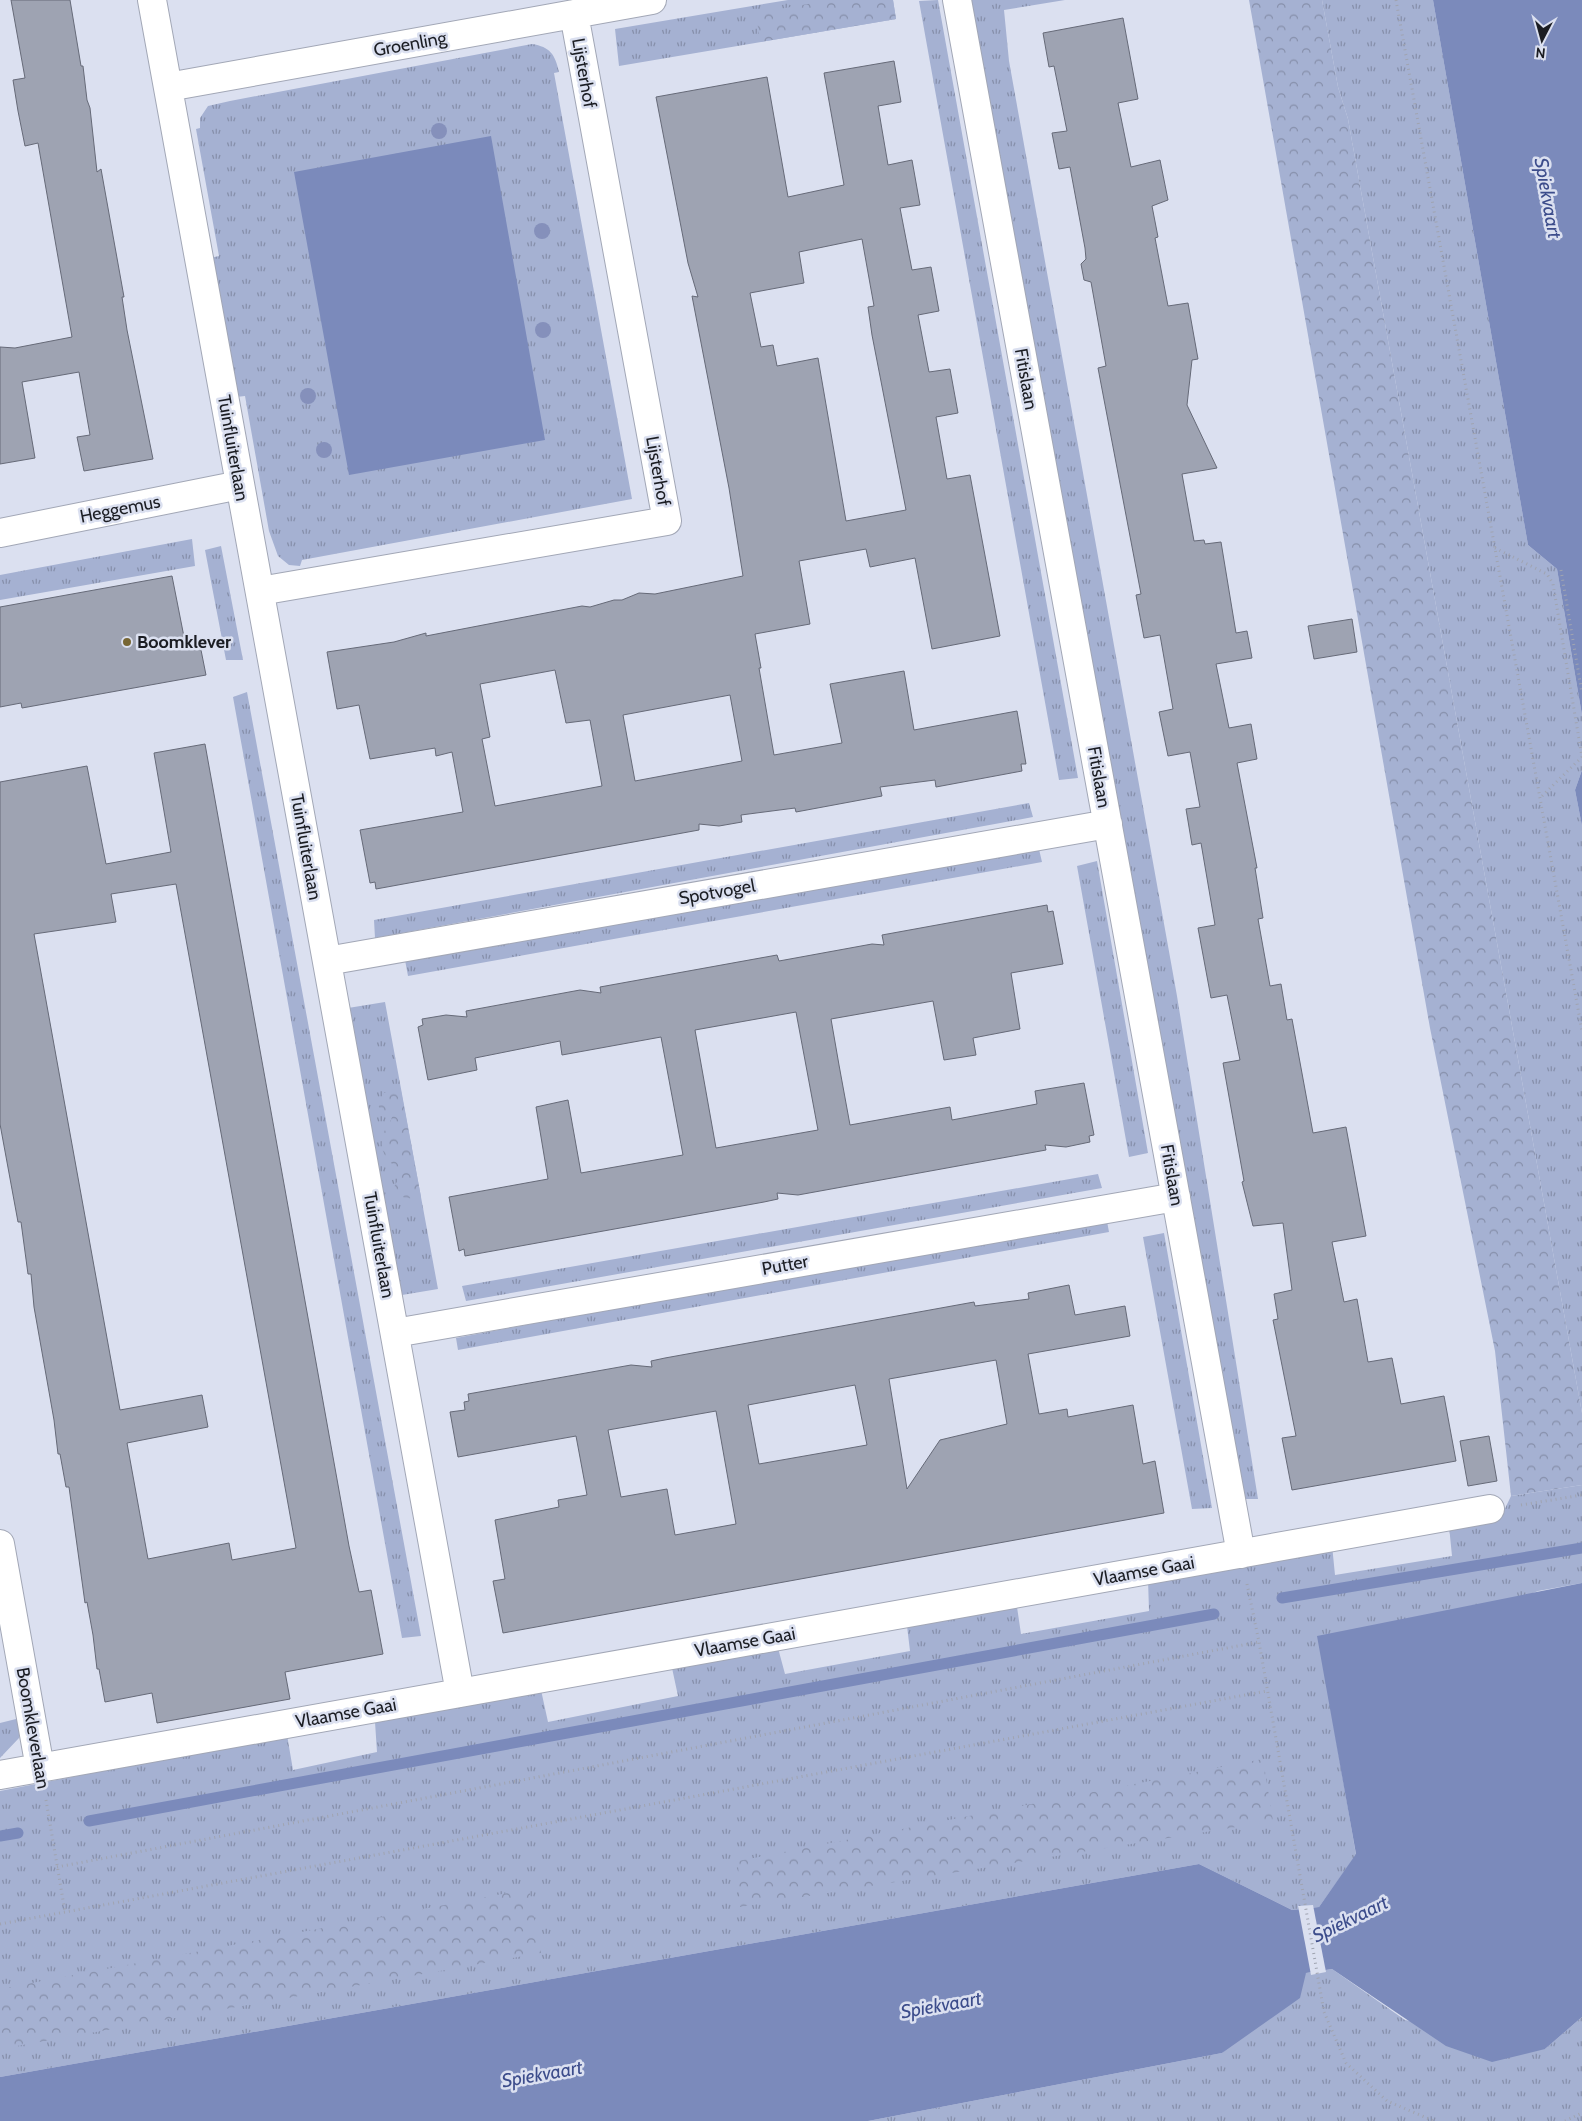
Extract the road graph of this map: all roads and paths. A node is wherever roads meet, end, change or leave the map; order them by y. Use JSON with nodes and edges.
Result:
{"nodes":[{"id":1,"x":152,"y":0,"type":"edge"},
{"id":2,"x":652,"y":0,"type":"edge"},
{"id":3,"x":956,"y":0,"type":"edge"},
{"id":4,"x":1396,"y":0,"type":"edge"},
{"id":5,"x":574,"y":14,"type":"junction"},
{"id":6,"x":168,"y":87,"type":"junction"},
{"id":7,"x":240,"y":485,"type":"junction"},
{"id":8,"x":0,"y":533,"type":"edge"},
{"id":9,"x":1495,"y":548,"type":"junction"},
{"id":10,"x":1561,"y":570,"type":"dead end"},
{"id":11,"x":260,"y":592,"type":"junction"},
{"id":12,"x":1582,"y":693,"type":"edge"},
{"id":13,"x":1540,"y":798,"type":"junction"},
{"id":14,"x":1108,"y":824,"type":"junction"},
{"id":15,"x":327,"y":961,"type":"junction"},
{"id":16,"x":1582,"y":1031,"type":"edge"},
{"id":17,"x":1176,"y":1197,"type":"junction"},
{"id":18,"x":395,"y":1333,"type":"junction"},
{"id":19,"x":1582,"y":1495,"type":"edge"},
{"id":20,"x":1490,"y":1510,"type":"joint"},
{"id":21,"x":0,"y":1544,"type":"edge"},
{"id":22,"x":1241,"y":1554,"type":"junction"},
{"id":23,"x":1260,"y":1642,"type":"junction"},
{"id":24,"x":1267,"y":1691,"type":"junction"},
{"id":25,"x":460,"y":1693,"type":"junction"},
{"id":26,"x":40,"y":1768,"type":"junction"},
{"id":27,"x":0,"y":1775,"type":"edge"},
{"id":28,"x":57,"y":1867,"type":"junction"},
{"id":29,"x":65,"y":1912,"type":"junction"},
{"id":30,"x":0,"y":1924,"type":"edge"},
{"id":31,"x":1582,"y":2113,"type":"edge"},
{"id":32,"x":1434,"y":2121,"type":"edge"},
{"id":33,"x":1565,"y":2121,"type":"edge"}],
"edges":[{"from":1,"to":6,"type":"street","name":"Tuinfluiterlaan"},
{"from":2,"to":5,"type":"street","name":"Groenling"},
{"from":3,"to":14,"type":"street","name":"Fitislaan"},
{"from":4,"to":9,"type":"path"},
{"from":5,"to":6,"type":"street","name":"Groenling"},
{"from":5,"to":11,"type":"street","name":"Lijsterhof"},
{"from":6,"to":7,"type":"street","name":"Tuinfluiterlaan"},
{"from":7,"to":8,"type":"street","name":"Heggemus"},
{"from":7,"to":11,"type":"street","name":"Tuinfluiterlaan"},
{"from":9,"to":13,"type":"path"},
{"from":9,"to":13,"type":"path"},
{"from":10,"to":12,"type":"path"},
{"from":11,"to":15,"type":"street","name":"Tuinfluiterlaan"},
{"from":13,"to":16,"type":"path"},
{"from":14,"to":15,"type":"street","name":"Spotvogel"},
{"from":14,"to":17,"type":"street","name":"Fitislaan"},
{"from":15,"to":18,"type":"street","name":"Tuinfluiterlaan"},
{"from":17,"to":18,"type":"street","name":"Putter"},
{"from":17,"to":22,"type":"street","name":"Fitislaan"},
{"from":18,"to":25,"type":"street","name":"Tuinfluiterlaan"},
{"from":19,"to":20,"type":"path"},
{"from":20,"to":22,"type":"street","name":"Vlaamse Gaai"},
{"from":21,"to":26,"type":"street","name":"Boomkleverlaan"},
{"from":22,"to":23,"type":"path"},
{"from":22,"to":25,"type":"street","name":"Vlaamse Gaai"},
{"from":23,"to":24,"type":"path"},
{"from":23,"to":28,"type":"path"},
{"from":24,"to":29,"type":"path"},
{"from":24,"to":32,"type":"path"},
{"from":25,"to":26,"type":"street","name":"Vlaamse Gaai"},
{"from":26,"to":27,"type":"street","name":"Vlaamse Gaai"},
{"from":26,"to":28,"type":"path","name":"Boomkleverlaan"},
{"from":28,"to":29,"type":"path","name":"Boomkleverlaan"},
{"from":29,"to":30,"type":"path"},
{"from":31,"to":33,"type":"path"}]}
